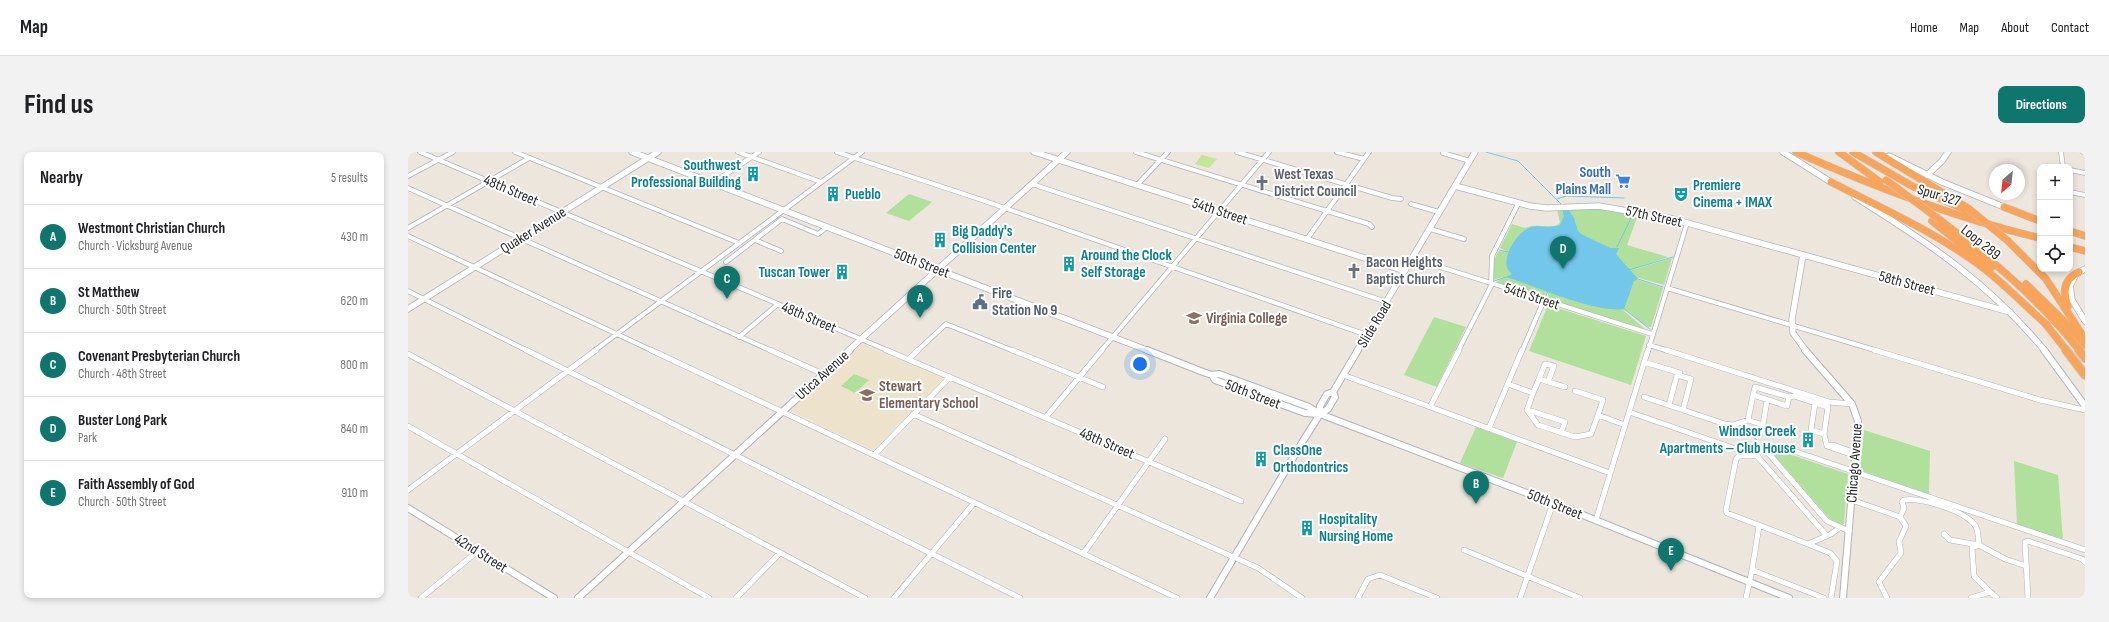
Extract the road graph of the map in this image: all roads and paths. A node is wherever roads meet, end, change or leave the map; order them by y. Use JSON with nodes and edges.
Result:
{"nodes":[{"id":1,"x":420,"y":152,"type":"edge"},
{"id":2,"x":453,"y":152,"type":"edge"},
{"id":3,"x":515,"y":152,"type":"edge"},
{"id":4,"x":632,"y":152,"type":"edge"},
{"id":5,"x":658,"y":152,"type":"edge"},
{"id":6,"x":738,"y":152,"type":"edge"},
{"id":7,"x":760,"y":152,"type":"edge"},
{"id":8,"x":838,"y":152,"type":"edge"},
{"id":9,"x":862,"y":152,"type":"edge"},
{"id":10,"x":1034,"y":152,"type":"edge"},
{"id":11,"x":1066,"y":152,"type":"edge"},
{"id":12,"x":1136,"y":152,"type":"edge"},
{"id":13,"x":1168,"y":152,"type":"edge"},
{"id":14,"x":1237,"y":152,"type":"edge"},
{"id":15,"x":1269,"y":152,"type":"edge"},
{"id":16,"x":1338,"y":152,"type":"edge"},
{"id":17,"x":1369,"y":152,"type":"edge"},
{"id":18,"x":1475,"y":152,"type":"edge"},
{"id":19,"x":1782,"y":152,"type":"edge"},
{"id":20,"x":1796,"y":152,"type":"edge"},
{"id":21,"x":1803,"y":152,"type":"edge"},
{"id":22,"x":1839,"y":152,"type":"edge"},
{"id":23,"x":1847,"y":152,"type":"edge"},
{"id":24,"x":1853,"y":152,"type":"edge"},
{"id":25,"x":1876,"y":152,"type":"edge"},
{"id":26,"x":1880,"y":152,"type":"edge"},
{"id":27,"x":1948,"y":152,"type":"edge"},
{"id":28,"x":2061,"y":152,"type":"edge"},
{"id":29,"x":1443,"y":153,"type":"dead end"},
{"id":30,"x":752,"y":157,"type":"junction"},
{"id":31,"x":529,"y":158,"type":"junction"},
{"id":32,"x":647,"y":158,"type":"junction"},
{"id":33,"x":854,"y":158,"type":"junction"},
{"id":34,"x":1160,"y":159,"type":"junction"},
{"id":35,"x":439,"y":160,"type":"junction"},
{"id":36,"x":1058,"y":160,"type":"junction"},
{"id":37,"x":1263,"y":160,"type":"junction"},
{"id":38,"x":1364,"y":160,"type":"junction"},
{"id":39,"x":1470,"y":161,"type":"junction"},
{"id":40,"x":2063,"y":164,"type":"edge"},
{"id":41,"x":1834,"y":169,"type":"junction"},
{"id":42,"x":2073,"y":171,"type":"edge"},
{"id":43,"x":2085,"y":173,"type":"edge"},
{"id":44,"x":1927,"y":175,"type":"junction"},
{"id":45,"x":408,"y":176,"type":"edge"},
{"id":46,"x":489,"y":181,"type":"junction"},
{"id":47,"x":1883,"y":181,"type":"junction"},
{"id":48,"x":822,"y":182,"type":"junction"},
{"id":49,"x":1831,"y":182,"type":"junction"},
{"id":50,"x":713,"y":184,"type":"junction"},
{"id":51,"x":1032,"y":184,"type":"junction"},
{"id":52,"x":1242,"y":184,"type":"junction"},
{"id":53,"x":1346,"y":184,"type":"junction"},
{"id":54,"x":1136,"y":185,"type":"junction"},
{"id":55,"x":1455,"y":186,"type":"junction"},
{"id":56,"x":602,"y":187,"type":"junction"},
{"id":57,"x":408,"y":188,"type":"edge"},
{"id":58,"x":2073,"y":193,"type":"edge"},
{"id":59,"x":2085,"y":196,"type":"edge"},
{"id":60,"x":1401,"y":199,"type":"dead end"},
{"id":61,"x":1411,"y":204,"type":"dead end"},
{"id":62,"x":1518,"y":204,"type":"junction"},
{"id":63,"x":446,"y":206,"type":"junction"},
{"id":64,"x":2004,"y":207,"type":"joint"},
{"id":65,"x":1004,"y":209,"type":"junction"},
{"id":66,"x":783,"y":210,"type":"junction"},
{"id":67,"x":1219,"y":211,"type":"junction"},
{"id":68,"x":1327,"y":211,"type":"junction"},
{"id":69,"x":562,"y":212,"type":"junction"},
{"id":70,"x":1439,"y":212,"type":"junction"},
{"id":71,"x":807,"y":219,"type":"junction"},
{"id":72,"x":2037,"y":219,"type":"edge"},
{"id":73,"x":1936,"y":221,"type":"junction"},
{"id":74,"x":1687,"y":223,"type":"junction"},
{"id":75,"x":799,"y":226,"type":"junction"},
{"id":76,"x":827,"y":227,"type":"junction"},
{"id":77,"x":1372,"y":227,"type":"dead end"},
{"id":78,"x":408,"y":228,"type":"edge"},
{"id":79,"x":1430,"y":228,"type":"junction"},
{"id":80,"x":758,"y":229,"type":"junction"},
{"id":81,"x":2073,"y":231,"type":"edge"},
{"id":82,"x":766,"y":232,"type":"junction"},
{"id":83,"x":2085,"y":235,"type":"edge"},
{"id":84,"x":408,"y":236,"type":"edge"},
{"id":85,"x":2037,"y":236,"type":"edge"},
{"id":86,"x":2037,"y":236,"type":"edge"},
{"id":87,"x":520,"y":238,"type":"junction"},
{"id":88,"x":1197,"y":238,"type":"junction"},
{"id":89,"x":1307,"y":239,"type":"junction"},
{"id":90,"x":1464,"y":239,"type":"dead end"},
{"id":91,"x":754,"y":240,"type":"junction"},
{"id":92,"x":739,"y":243,"type":"junction"},
{"id":93,"x":2073,"y":246,"type":"edge"},
{"id":94,"x":733,"y":248,"type":"junction"},
{"id":95,"x":2085,"y":248,"type":"edge"},
{"id":96,"x":740,"y":251,"type":"junction"},
{"id":97,"x":781,"y":251,"type":"dead end"},
{"id":98,"x":1803,"y":255,"type":"junction"},
{"id":99,"x":1412,"y":258,"type":"junction"},
{"id":100,"x":726,"y":262,"type":"dead end"},
{"id":101,"x":474,"y":267,"type":"junction"},
{"id":102,"x":1172,"y":267,"type":"junction"},
{"id":103,"x":938,"y":269,"type":"junction"},
{"id":104,"x":1405,"y":270,"type":"junction"},
{"id":105,"x":701,"y":271,"type":"junction"},
{"id":106,"x":2082,"y":271,"type":"edge"},
{"id":107,"x":1490,"y":283,"type":"junction"},
{"id":108,"x":1667,"y":288,"type":"junction"},
{"id":109,"x":408,"y":291,"type":"edge"},
{"id":110,"x":423,"y":299,"type":"junction"},
{"id":111,"x":1544,"y":300,"type":"junction"},
{"id":112,"x":661,"y":302,"type":"junction"},
{"id":113,"x":1387,"y":302,"type":"junction"},
{"id":114,"x":778,"y":304,"type":"junction"},
{"id":115,"x":408,"y":309,"type":"edge"},
{"id":116,"x":2010,"y":312,"type":"junction"},
{"id":117,"x":2085,"y":322,"type":"edge"},
{"id":118,"x":2047,"y":325,"type":"junction"},
{"id":119,"x":1792,"y":326,"type":"junction"},
{"id":120,"x":617,"y":334,"type":"junction"},
{"id":121,"x":1652,"y":334,"type":"junction"},
{"id":122,"x":1367,"y":335,"type":"junction"},
{"id":123,"x":739,"y":337,"type":"junction"},
{"id":124,"x":1114,"y":337,"type":"junction"},
{"id":125,"x":2084,"y":338,"type":"edge"},
{"id":126,"x":861,"y":339,"type":"junction"},
{"id":127,"x":1649,"y":345,"type":"junction"},
{"id":128,"x":2085,"y":345,"type":"edge"},
{"id":129,"x":408,"y":354,"type":"edge"},
{"id":130,"x":2085,"y":358,"type":"edge"},
{"id":131,"x":909,"y":359,"type":"junction"},
{"id":132,"x":1644,"y":362,"type":"junction"},
{"id":133,"x":567,"y":371,"type":"junction"},
{"id":134,"x":823,"y":374,"type":"junction"},
{"id":135,"x":1683,"y":374,"type":"dead end"},
{"id":136,"x":1343,"y":375,"type":"junction"},
{"id":137,"x":2085,"y":375,"type":"edge"},
{"id":138,"x":950,"y":377,"type":"junction"},
{"id":139,"x":1079,"y":378,"type":"junction"},
{"id":140,"x":1539,"y":379,"type":"junction"},
{"id":141,"x":1548,"y":382,"type":"junction"},
{"id":142,"x":1508,"y":384,"type":"junction"},
{"id":143,"x":1565,"y":387,"type":"dead end"},
{"id":144,"x":1103,"y":388,"type":"dead end"},
{"id":145,"x":1575,"y":391,"type":"dead end"},
{"id":146,"x":1533,"y":393,"type":"junction"},
{"id":147,"x":1753,"y":395,"type":"junction"},
{"id":148,"x":1644,"y":397,"type":"dead end"},
{"id":149,"x":1789,"y":398,"type":"junction"},
{"id":150,"x":1768,"y":400,"type":"junction"},
{"id":151,"x":1815,"y":403,"type":"junction"},
{"id":152,"x":1852,"y":404,"type":"junction"},
{"id":153,"x":1669,"y":405,"type":"junction"},
{"id":154,"x":2085,"y":406,"type":"edge"},
{"id":155,"x":1430,"y":407,"type":"junction"},
{"id":156,"x":1527,"y":410,"type":"junction"},
{"id":157,"x":1683,"y":410,"type":"junction"},
{"id":158,"x":2085,"y":410,"type":"edge"},
{"id":159,"x":514,"y":411,"type":"junction"},
{"id":160,"x":781,"y":412,"type":"junction"},
{"id":161,"x":1629,"y":412,"type":"junction"},
{"id":162,"x":913,"y":414,"type":"junction"},
{"id":163,"x":1320,"y":414,"type":"junction"},
{"id":164,"x":1598,"y":415,"type":"junction"},
{"id":165,"x":1046,"y":418,"type":"junction"},
{"id":166,"x":1748,"y":420,"type":"junction"},
{"id":167,"x":1625,"y":425,"type":"junction"},
{"id":168,"x":408,"y":426,"type":"edge"},
{"id":169,"x":1489,"y":428,"type":"junction"},
{"id":170,"x":1562,"y":433,"type":"junction"},
{"id":171,"x":1824,"y":434,"type":"junction"},
{"id":172,"x":1165,"y":440,"type":"dead end"},
{"id":173,"x":1763,"y":447,"type":"junction"},
{"id":174,"x":1752,"y":450,"type":"junction"},
{"id":175,"x":457,"y":454,"type":"junction"},
{"id":176,"x":734,"y":455,"type":"junction"},
{"id":177,"x":874,"y":455,"type":"junction"},
{"id":178,"x":1856,"y":455,"type":"junction"},
{"id":179,"x":1757,"y":456,"type":"junction"},
{"id":180,"x":1149,"y":461,"type":"junction"},
{"id":181,"x":1854,"y":472,"type":"junction"},
{"id":182,"x":1610,"y":473,"type":"junction"},
{"id":183,"x":408,"y":490,"type":"edge"},
{"id":184,"x":1914,"y":492,"type":"junction"},
{"id":185,"x":1914,"y":499,"type":"junction"},
{"id":186,"x":1242,"y":500,"type":"dead end"},
{"id":187,"x":1852,"y":500,"type":"junction"},
{"id":188,"x":684,"y":501,"type":"junction"},
{"id":189,"x":974,"y":503,"type":"junction"},
{"id":190,"x":1553,"y":503,"type":"junction"},
{"id":191,"x":1118,"y":506,"type":"junction"},
{"id":192,"x":408,"y":508,"type":"edge"},
{"id":193,"x":1966,"y":510,"type":"junction"},
{"id":194,"x":1965,"y":516,"type":"junction"},
{"id":195,"x":1900,"y":517,"type":"junction"},
{"id":196,"x":1596,"y":520,"type":"junction"},
{"id":197,"x":1759,"y":526,"type":"junction"},
{"id":198,"x":1839,"y":528,"type":"junction"},
{"id":199,"x":1849,"y":531,"type":"junction"},
{"id":200,"x":1944,"y":534,"type":"dead end"},
{"id":201,"x":1827,"y":536,"type":"junction"},
{"id":202,"x":2060,"y":542,"type":"junction"},
{"id":203,"x":1808,"y":544,"type":"junction"},
{"id":204,"x":1979,"y":545,"type":"junction"},
{"id":205,"x":1464,"y":550,"type":"dead end"},
{"id":206,"x":2085,"y":550,"type":"edge"},
{"id":207,"x":478,"y":551,"type":"junction"},
{"id":208,"x":628,"y":552,"type":"junction"},
{"id":209,"x":2061,"y":552,"type":"junction"},
{"id":210,"x":780,"y":553,"type":"junction"},
{"id":211,"x":932,"y":554,"type":"junction"},
{"id":212,"x":1083,"y":554,"type":"junction"},
{"id":213,"x":1234,"y":558,"type":"junction"},
{"id":214,"x":2085,"y":562,"type":"edge"},
{"id":215,"x":2026,"y":566,"type":"junction"},
{"id":216,"x":1752,"y":570,"type":"junction"},
{"id":217,"x":1528,"y":576,"type":"junction"},
{"id":218,"x":1749,"y":582,"type":"junction"},
{"id":219,"x":1990,"y":592,"type":"junction"},
{"id":220,"x":421,"y":598,"type":"edge"},
{"id":221,"x":554,"y":598,"type":"edge"},
{"id":222,"x":578,"y":598,"type":"edge"},
{"id":223,"x":709,"y":598,"type":"edge"},
{"id":224,"x":736,"y":598,"type":"edge"},
{"id":225,"x":865,"y":598,"type":"edge"},
{"id":226,"x":894,"y":598,"type":"edge"},
{"id":227,"x":1020,"y":598,"type":"edge"},
{"id":228,"x":1177,"y":598,"type":"edge"},
{"id":229,"x":1210,"y":598,"type":"edge"},
{"id":230,"x":1302,"y":598,"type":"edge"},
{"id":231,"x":1358,"y":598,"type":"edge"},
{"id":232,"x":1437,"y":598,"type":"edge"},
{"id":233,"x":1520,"y":598,"type":"edge"},
{"id":234,"x":1580,"y":598,"type":"edge"},
{"id":235,"x":1746,"y":598,"type":"edge"},
{"id":236,"x":1789,"y":598,"type":"edge"},
{"id":237,"x":1824,"y":598,"type":"edge"},
{"id":238,"x":1831,"y":598,"type":"edge"},
{"id":239,"x":1843,"y":598,"type":"edge"},
{"id":240,"x":1886,"y":598,"type":"edge"},
{"id":241,"x":1973,"y":598,"type":"edge"},
{"id":242,"x":1998,"y":598,"type":"edge"},
{"id":243,"x":2028,"y":598,"type":"edge"}],
"edges":[{"from":1,"to":35,"type":"street","name":"48th Street"},
{"from":2,"to":35,"type":"street"},
{"from":3,"to":31,"type":"street"},
{"from":4,"to":32,"type":"main road","name":"50th Street"},
{"from":5,"to":32,"type":"main road","name":"Quaker Avenue"},
{"from":6,"to":30,"type":"street"},
{"from":7,"to":30,"type":"street"},
{"from":8,"to":33,"type":"street"},
{"from":9,"to":33,"type":"street"},
{"from":10,"to":36,"type":"main road","name":"54th Street"},
{"from":11,"to":36,"type":"main road","name":"Utica Avenue"},
{"from":12,"to":34,"type":"street"},
{"from":13,"to":34,"type":"street"},
{"from":14,"to":37,"type":"street"},
{"from":15,"to":37,"type":"street"},
{"from":16,"to":38,"type":"street"},
{"from":17,"to":38,"type":"street"},
{"from":18,"to":39,"type":"main road","name":"Slide Road"},
{"from":19,"to":49,"type":"main road"},
{"from":20,"to":41,"type":"highway"},
{"from":21,"to":41,"type":"highway"},
{"from":22,"to":47,"type":"highway","name":"Loop 289"},
{"from":23,"to":47,"type":"highway","name":"Loop 289"},
{"from":24,"to":86,"type":"highway"},
{"from":25,"to":125,"type":"highway","bridge":true},
{"from":26,"to":44,"type":"main road"},
{"from":27,"to":44,"type":"main road"},
{"from":28,"to":40,"type":"street"},
{"from":29,"to":39,"type":"street"},
{"from":30,"to":48,"type":"street"},
{"from":30,"to":50,"type":"street"},
{"from":31,"to":46,"type":"street"},
{"from":31,"to":56,"type":"street"},
{"from":32,"to":50,"type":"main road","name":"50th Street"},
{"from":32,"to":56,"type":"main road","name":"Quaker Avenue"},
{"from":33,"to":48,"type":"street"},
{"from":33,"to":65,"type":"street"},
{"from":34,"to":52,"type":"street"},
{"from":34,"to":54,"type":"street"},
{"from":35,"to":45,"type":"street"},
{"from":35,"to":46,"type":"street","name":"48th Street"},
{"from":36,"to":51,"type":"main road","name":"Utica Avenue"},
{"from":36,"to":54,"type":"main road","name":"54th Street"},
{"from":37,"to":52,"type":"street"},
{"from":37,"to":53,"type":"street"},
{"from":38,"to":53,"type":"street"},
{"from":39,"to":55,"type":"main road","name":"Slide Road"},
{"from":41,"to":85,"type":"highway","name":"Spur 327"},
{"from":42,"to":43,"type":"street"},
{"from":44,"to":64,"type":"main road"},
{"from":46,"to":63,"type":"street"},
{"from":46,"to":69,"type":"street","name":"48th Street"},
{"from":47,"to":73,"type":"highway","name":"Loop 289"},
{"from":48,"to":66,"type":"street"},
{"from":49,"to":116,"type":"main road"},
{"from":49,"to":118,"type":"highway"},
{"from":50,"to":66,"type":"main road","name":"50th Street"},
{"from":51,"to":65,"type":"main road","name":"Utica Avenue"},
{"from":51,"to":88,"type":"street"},
{"from":52,"to":67,"type":"street"},
{"from":52,"to":68,"type":"street"},
{"from":53,"to":60,"type":"street"},
{"from":53,"to":68,"type":"street"},
{"from":54,"to":67,"type":"main road","name":"54th Street"},
{"from":55,"to":62,"type":"main road","name":"57th Street"},
{"from":55,"to":70,"type":"main road","name":"Slide Road"},
{"from":56,"to":69,"type":"main road","name":"Quaker Avenue"},
{"from":56,"to":92,"type":"street"},
{"from":57,"to":63,"type":"street"},
{"from":58,"to":59,"type":"street"},
{"from":61,"to":70,"type":"street"},
{"from":62,"to":74,"type":"main road","name":"57th Street"},
{"from":62,"to":107,"type":"street"},
{"from":63,"to":78,"type":"street"},
{"from":63,"to":87,"type":"street"},
{"from":64,"to":72,"type":"highway"},
{"from":65,"to":102,"type":"street"},
{"from":65,"to":103,"type":"main road","name":"Utica Avenue"},
{"from":66,"to":71,"type":"main road","name":"50th Street"},
{"from":66,"to":80,"type":"street"},
{"from":67,"to":88,"type":"street"},
{"from":67,"to":89,"type":"main road","name":"54th Street"},
{"from":68,"to":77,"type":"street"},
{"from":68,"to":89,"type":"street"},
{"from":69,"to":87,"type":"main road","name":"Quaker Avenue"},
{"from":69,"to":105,"type":"street","name":"48th Street"},
{"from":70,"to":79,"type":"main road","name":"Slide Road"},
{"from":71,"to":75,"type":"street"},
{"from":71,"to":76,"type":"main road","name":"50th Street"},
{"from":73,"to":118,"type":"highway","name":"Loop 289"},
{"from":73,"to":128,"type":"highway"},
{"from":73,"to":130,"type":"highway","name":"Loop 289"},
{"from":74,"to":98,"type":"main road","name":"57th Street"},
{"from":74,"to":108,"type":"street"},
{"from":75,"to":76,"type":"street"},
{"from":75,"to":82,"type":"street"},
{"from":76,"to":103,"type":"main road","name":"50th Street"},
{"from":79,"to":90,"type":"street"},
{"from":79,"to":99,"type":"main road","name":"Slide Road"},
{"from":80,"to":82,"type":"street"},
{"from":80,"to":92,"type":"street"},
{"from":81,"to":83,"type":"highway"},
{"from":82,"to":91,"type":"street"},
{"from":84,"to":101,"type":"street"},
{"from":87,"to":101,"type":"main road","name":"Quaker Avenue"},
{"from":87,"to":112,"type":"street"},
{"from":88,"to":102,"type":"street"},
{"from":88,"to":113,"type":"street"},
{"from":89,"to":104,"type":"main road","name":"54th Street"},
{"from":91,"to":96,"type":"street"},
{"from":91,"to":97,"type":"street"},
{"from":92,"to":94,"type":"street"},
{"from":93,"to":95,"type":"highway"},
{"from":94,"to":96,"type":"street"},
{"from":94,"to":105,"type":"street"},
{"from":96,"to":100,"type":"street"},
{"from":98,"to":116,"type":"main road","name":"58th Street"},
{"from":98,"to":119,"type":"main road"},
{"from":99,"to":104,"type":"main road","name":"Slide Road"},
{"from":99,"to":107,"type":"street","name":"54th Street"},
{"from":101,"to":110,"type":"main road","name":"Quaker Avenue"},
{"from":101,"to":120,"type":"street"},
{"from":102,"to":122,"type":"street"},
{"from":102,"to":124,"type":"street"},
{"from":103,"to":124,"type":"main road","name":"50th Street"},
{"from":103,"to":126,"type":"main road","name":"Utica Avenue"},
{"from":104,"to":113,"type":"main road","name":"Slide Road"},
{"from":105,"to":112,"type":"street"},
{"from":105,"to":114,"type":"street","name":"48th Street"},
{"from":106,"to":117,"type":"main road"},
{"from":106,"to":125,"type":"highway"},
{"from":107,"to":111,"type":"street","name":"54th Street"},
{"from":107,"to":155,"type":"street"},
{"from":108,"to":119,"type":"street"},
{"from":108,"to":121,"type":"street"},
{"from":109,"to":110,"type":"street"},
{"from":110,"to":115,"type":"main road","name":"Quaker Avenue"},
{"from":110,"to":133,"type":"street"},
{"from":111,"to":121,"type":"street","name":"54th Street"},
{"from":111,"to":142,"type":"street"},
{"from":112,"to":120,"type":"street"},
{"from":112,"to":123,"type":"street"},
{"from":113,"to":122,"type":"main road","name":"Slide Road"},
{"from":114,"to":123,"type":"street"},
{"from":114,"to":126,"type":"street","name":"48th Street"},
{"from":116,"to":154,"type":"main road"},
{"from":118,"to":137,"type":"highway","name":"Loop 289"},
{"from":119,"to":152,"type":"main road","name":"Chicago Avenue"},
{"from":119,"to":158,"type":"street"},
{"from":120,"to":133,"type":"street"},
{"from":120,"to":160,"type":"street"},
{"from":121,"to":127,"type":"street"},
{"from":122,"to":136,"type":"main road","name":"Slide Road"},
{"from":123,"to":134,"type":"street"},
{"from":124,"to":139,"type":"street"},
{"from":124,"to":163,"type":"main road","name":"50th Street"},
{"from":126,"to":131,"type":"street","name":"48th Street"},
{"from":126,"to":134,"type":"main road","name":"Utica Avenue"},
{"from":127,"to":132,"type":"street"},
{"from":127,"to":152,"type":"street"},
{"from":129,"to":159,"type":"street"},
{"from":131,"to":138,"type":"street","name":"48th Street"},
{"from":131,"to":139,"type":"street"},
{"from":132,"to":135,"type":"street"},
{"from":132,"to":161,"type":"street"},
{"from":133,"to":159,"type":"street"},
{"from":133,"to":176,"type":"street"},
{"from":134,"to":160,"type":"main road","name":"Utica Avenue"},
{"from":136,"to":155,"type":"street"},
{"from":136,"to":163,"type":"main road","name":"Slide Road"},
{"from":138,"to":162,"type":"street"},
{"from":138,"to":165,"type":"street","name":"48th Street"},
{"from":139,"to":144,"type":"street"},
{"from":139,"to":165,"type":"street"},
{"from":140,"to":141,"type":"street"},
{"from":140,"to":141,"type":"street"},
{"from":140,"to":146,"type":"street"},
{"from":141,"to":143,"type":"street"},
{"from":142,"to":146,"type":"street"},
{"from":142,"to":169,"type":"street"},
{"from":145,"to":164,"type":"street"},
{"from":146,"to":156,"type":"street"},
{"from":147,"to":149,"type":"street"},
{"from":147,"to":150,"type":"street"},
{"from":147,"to":166,"type":"street"},
{"from":148,"to":153,"type":"street"},
{"from":149,"to":150,"type":"street"},
{"from":149,"to":151,"type":"street"},
{"from":150,"to":166,"type":"street"},
{"from":151,"to":171,"type":"street"},
{"from":151,"to":171,"type":"street"},
{"from":152,"to":178,"type":"main road","name":"Chicago Avenue"},
{"from":153,"to":157,"type":"street"},
{"from":153,"to":157,"type":"street"},
{"from":155,"to":169,"type":"street"},
{"from":156,"to":170,"type":"street"},
{"from":156,"to":170,"type":"street"},
{"from":157,"to":166,"type":"street"},
{"from":159,"to":175,"type":"street"},
{"from":159,"to":188,"type":"street"},
{"from":160,"to":176,"type":"main road","name":"Utica Avenue"},
{"from":160,"to":177,"type":"street"},
{"from":161,"to":167,"type":"street"},
{"from":161,"to":174,"type":"street"},
{"from":162,"to":177,"type":"street"},
{"from":162,"to":191,"type":"street"},
{"from":163,"to":190,"type":"main road","name":"50th Street"},
{"from":163,"to":213,"type":"main road","name":"Slide Road"},
{"from":164,"to":167,"type":"street"},
{"from":164,"to":170,"type":"street"},
{"from":165,"to":180,"type":"street","name":"48th Street"},
{"from":167,"to":182,"type":"street"},
{"from":168,"to":175,"type":"street"},
{"from":169,"to":182,"type":"street"},
{"from":171,"to":178,"type":"street"},
{"from":172,"to":180,"type":"street"},
{"from":173,"to":174,"type":"street"},
{"from":173,"to":181,"type":"street"},
{"from":173,"to":198,"type":"street"},
{"from":174,"to":179,"type":"street"},
{"from":175,"to":183,"type":"street"},
{"from":175,"to":208,"type":"street"},
{"from":176,"to":188,"type":"main road","name":"Utica Avenue"},
{"from":176,"to":211,"type":"street"},
{"from":177,"to":189,"type":"street"},
{"from":178,"to":181,"type":"main road","name":"Chicago Avenue"},
{"from":179,"to":197,"type":"street"},
{"from":179,"to":201,"type":"street"},
{"from":180,"to":186,"type":"street","name":"48th Street"},
{"from":180,"to":191,"type":"street"},
{"from":181,"to":184,"type":"street"},
{"from":181,"to":187,"type":"main road","name":"Chicago Avenue"},
{"from":182,"to":196,"type":"street"},
{"from":184,"to":185,"type":"street"},
{"from":184,"to":193,"type":"street"},
{"from":185,"to":194,"type":"street"},
{"from":185,"to":195,"type":"street"},
{"from":187,"to":195,"type":"street"},
{"from":187,"to":199,"type":"main road","name":"Chicago Avenue"},
{"from":188,"to":208,"type":"main road","name":"Utica Avenue"},
{"from":188,"to":210,"type":"street"},
{"from":189,"to":211,"type":"street"},
{"from":189,"to":212,"type":"street"},
{"from":190,"to":196,"type":"main road","name":"50th Street"},
{"from":190,"to":217,"type":"street"},
{"from":191,"to":212,"type":"street"},
{"from":191,"to":213,"type":"street"},
{"from":192,"to":207,"type":"main road","name":"42nd Street"},
{"from":193,"to":194,"type":"street"},
{"from":193,"to":202,"type":"street"},
{"from":194,"to":204,"type":"street"},
{"from":195,"to":240,"type":"street"},
{"from":196,"to":218,"type":"main road","name":"50th Street"},
{"from":197,"to":203,"type":"street"},
{"from":197,"to":216,"type":"street"},
{"from":198,"to":199,"type":"street"},
{"from":198,"to":201,"type":"street"},
{"from":199,"to":239,"type":"main road","name":"Chicago Avenue"},
{"from":200,"to":204,"type":"street"},
{"from":201,"to":203,"type":"street"},
{"from":202,"to":206,"type":"street"},
{"from":202,"to":209,"type":"street"},
{"from":203,"to":238,"type":"street"},
{"from":204,"to":215,"type":"street"},
{"from":204,"to":219,"type":"street"},
{"from":205,"to":217,"type":"street"},
{"from":207,"to":220,"type":"street"},
{"from":207,"to":221,"type":"main road","name":"42nd Street"},
{"from":208,"to":222,"type":"main road","name":"Utica Avenue"},
{"from":208,"to":223,"type":"street"},
{"from":209,"to":214,"type":"street"},
{"from":209,"to":215,"type":"street"},
{"from":210,"to":224,"type":"street"},
{"from":210,"to":225,"type":"street"},
{"from":211,"to":226,"type":"street"},
{"from":211,"to":227,"type":"street"},
{"from":212,"to":228,"type":"street"},
{"from":213,"to":229,"type":"main road","name":"Slide Road"},
{"from":213,"to":230,"type":"street"},
{"from":215,"to":243,"type":"street"},
{"from":216,"to":218,"type":"street"},
{"from":216,"to":237,"type":"street"},
{"from":217,"to":233,"type":"street"},
{"from":217,"to":234,"type":"street"},
{"from":218,"to":235,"type":"street"},
{"from":218,"to":236,"type":"main road","name":"50th Street"},
{"from":219,"to":241,"type":"street"},
{"from":219,"to":242,"type":"street"},
{"from":231,"to":232,"type":"street"}]}
